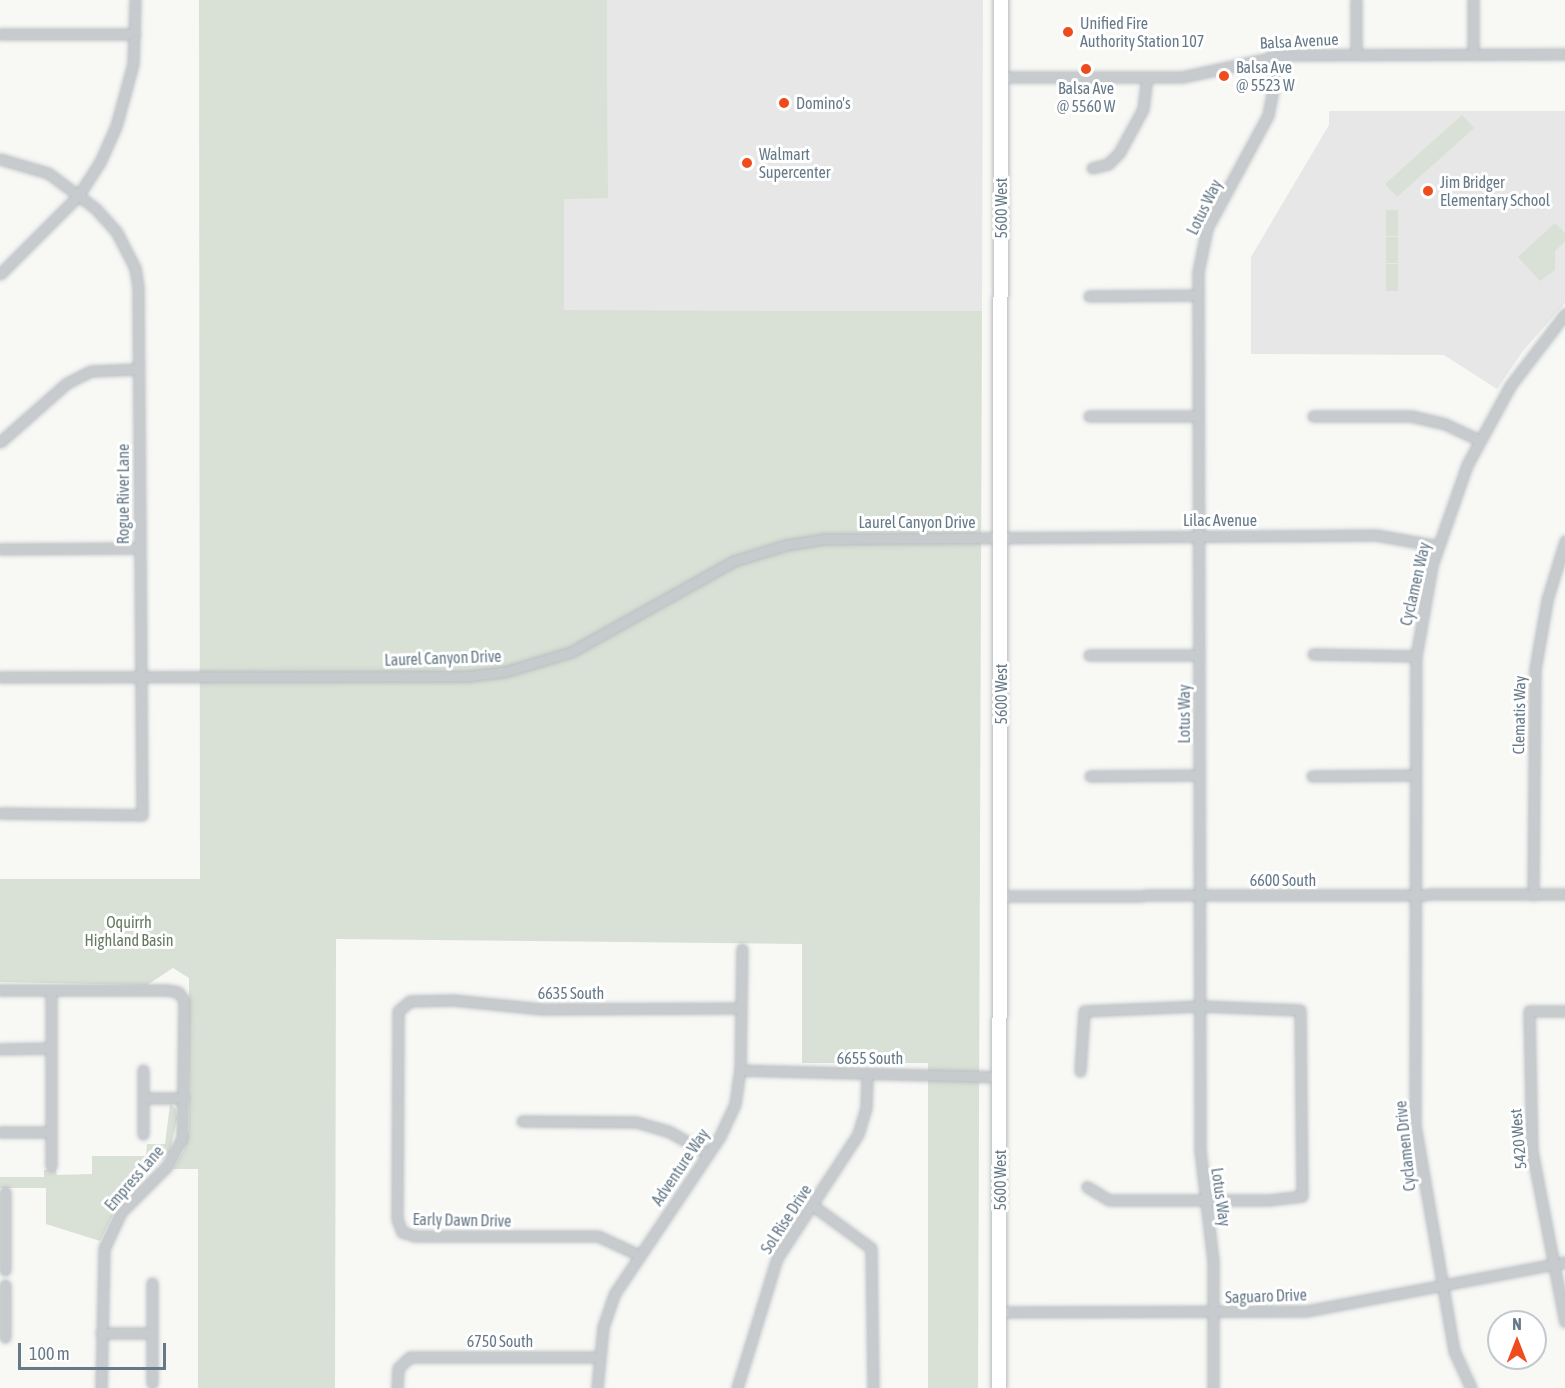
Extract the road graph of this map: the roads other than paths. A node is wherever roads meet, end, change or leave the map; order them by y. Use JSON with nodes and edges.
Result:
{"nodes":[{"id":1,"x":135,"y":0,"type":"edge"},
{"id":2,"x":1001,"y":0,"type":"edge"},
{"id":3,"x":1356,"y":0,"type":"edge"},
{"id":4,"x":1473,"y":0,"type":"edge"},
{"id":5,"x":0,"y":34,"type":"edge"},
{"id":6,"x":135,"y":34,"type":"junction"},
{"id":7,"x":1356,"y":54,"type":"junction"},
{"id":8,"x":1473,"y":54,"type":"junction"},
{"id":9,"x":1565,"y":54,"type":"edge"},
{"id":10,"x":1272,"y":55,"type":"junction"},
{"id":11,"x":1001,"y":77,"type":"junction"},
{"id":12,"x":1147,"y":78,"type":"junction"},
{"id":13,"x":0,"y":159,"type":"edge"},
{"id":14,"x":1092,"y":168,"type":"dead end"},
{"id":15,"x":78,"y":196,"type":"junction"},
{"id":16,"x":0,"y":274,"type":"edge"},
{"id":17,"x":1197,"y":295,"type":"junction"},
{"id":18,"x":1089,"y":296,"type":"dead end"},
{"id":19,"x":1565,"y":314,"type":"edge"},
{"id":20,"x":138,"y":369,"type":"junction"},
{"id":21,"x":1198,"y":416,"type":"junction"},
{"id":22,"x":1313,"y":416,"type":"dead end"},
{"id":23,"x":1089,"y":417,"type":"dead end"},
{"id":24,"x":1479,"y":440,"type":"junction"},
{"id":25,"x":0,"y":442,"type":"edge"},
{"id":26,"x":1198,"y":535,"type":"junction"},
{"id":27,"x":1001,"y":536,"type":"junction"},
{"id":28,"x":1565,"y":541,"type":"edge"},
{"id":29,"x":1438,"y":546,"type":"junction"},
{"id":30,"x":138,"y":548,"type":"junction"},
{"id":31,"x":0,"y":549,"type":"edge"},
{"id":32,"x":1313,"y":654,"type":"dead end"},
{"id":33,"x":1089,"y":655,"type":"dead end"},
{"id":34,"x":1198,"y":655,"type":"junction"},
{"id":35,"x":1416,"y":656,"type":"junction"},
{"id":36,"x":140,"y":676,"type":"junction"},
{"id":37,"x":0,"y":677,"type":"edge"},
{"id":38,"x":1413,"y":775,"type":"junction"},
{"id":39,"x":1090,"y":776,"type":"dead end"},
{"id":40,"x":1199,"y":776,"type":"junction"},
{"id":41,"x":1312,"y":776,"type":"dead end"},
{"id":42,"x":0,"y":813,"type":"edge"},
{"id":43,"x":1565,"y":894,"type":"edge"},
{"id":44,"x":1414,"y":895,"type":"junction"},
{"id":45,"x":1533,"y":895,"type":"junction"},
{"id":46,"x":1000,"y":896,"type":"junction"},
{"id":47,"x":1199,"y":896,"type":"junction"},
{"id":48,"x":742,"y":949,"type":"dead end"},
{"id":49,"x":0,"y":990,"type":"edge"},
{"id":50,"x":51,"y":990,"type":"junction"},
{"id":51,"x":402,"y":1006,"type":"joint"},
{"id":52,"x":1200,"y":1006,"type":"junction"},
{"id":53,"x":741,"y":1008,"type":"junction"},
{"id":54,"x":1565,"y":1011,"type":"edge"},
{"id":55,"x":0,"y":1048,"type":"edge"},
{"id":56,"x":51,"y":1048,"type":"junction"},
{"id":57,"x":143,"y":1070,"type":"dead end"},
{"id":58,"x":740,"y":1070,"type":"junction"},
{"id":59,"x":1080,"y":1071,"type":"dead end"},
{"id":60,"x":867,"y":1073,"type":"junction"},
{"id":61,"x":1000,"y":1077,"type":"junction"},
{"id":62,"x":143,"y":1098,"type":"junction"},
{"id":63,"x":184,"y":1098,"type":"junction"},
{"id":64,"x":522,"y":1121,"type":"dead end"},
{"id":65,"x":0,"y":1132,"type":"edge"},
{"id":66,"x":51,"y":1132,"type":"junction"},
{"id":67,"x":143,"y":1134,"type":"dead end"},
{"id":68,"x":707,"y":1153,"type":"junction"},
{"id":69,"x":51,"y":1166,"type":"dead end"},
{"id":70,"x":1086,"y":1187,"type":"dead end"},
{"id":71,"x":4,"y":1192,"type":"dead end"},
{"id":72,"x":1207,"y":1200,"type":"junction"},
{"id":73,"x":812,"y":1205,"type":"junction"},
{"id":74,"x":2,"y":1221,"type":"edge"},
{"id":75,"x":639,"y":1255,"type":"junction"},
{"id":76,"x":1565,"y":1262,"type":"edge"},
{"id":77,"x":1553,"y":1264,"type":"junction"},
{"id":78,"x":5,"y":1270,"type":"dead end"},
{"id":79,"x":152,"y":1283,"type":"dead end"},
{"id":80,"x":5,"y":1285,"type":"dead end"},
{"id":81,"x":1442,"y":1285,"type":"junction"},
{"id":82,"x":2,"y":1306,"type":"edge"},
{"id":83,"x":1000,"y":1312,"type":"junction"},
{"id":84,"x":1214,"y":1313,"type":"junction"},
{"id":85,"x":1565,"y":1322,"type":"edge"},
{"id":86,"x":152,"y":1333,"type":"junction"},
{"id":87,"x":101,"y":1334,"type":"junction"},
{"id":88,"x":5,"y":1337,"type":"dead end"},
{"id":89,"x":599,"y":1357,"type":"junction"},
{"id":90,"x":152,"y":1383,"type":"dead end"},
{"id":91,"x":101,"y":1388,"type":"edge"},
{"id":92,"x":397,"y":1388,"type":"edge"},
{"id":93,"x":597,"y":1388,"type":"edge"},
{"id":94,"x":737,"y":1388,"type":"edge"},
{"id":95,"x":873,"y":1388,"type":"edge"},
{"id":96,"x":999,"y":1388,"type":"edge"},
{"id":97,"x":1213,"y":1388,"type":"edge"},
{"id":98,"x":1470,"y":1388,"type":"edge"}],
"edges":[{"from":1,"to":6,"type":"street"},
{"from":2,"to":11,"type":"main road","name":"5600 West"},
{"from":3,"to":7,"type":"street"},
{"from":4,"to":8,"type":"street"},
{"from":5,"to":6,"type":"street"},
{"from":6,"to":15,"type":"street"},
{"from":7,"to":8,"type":"street","name":"Balsa Avenue"},
{"from":7,"to":10,"type":"street","name":"Balsa Avenue"},
{"from":8,"to":9,"type":"street","name":"Balsa Avenue"},
{"from":10,"to":12,"type":"street","name":"Balsa Avenue"},
{"from":10,"to":17,"type":"street","name":"Lotus Way"},
{"from":11,"to":12,"type":"street","name":"Balsa Avenue"},
{"from":11,"to":27,"type":"main road","name":"5600 West"},
{"from":12,"to":14,"type":"street"},
{"from":13,"to":15,"type":"street","name":"Rogue River Lane"},
{"from":15,"to":16,"type":"street"},
{"from":15,"to":20,"type":"street","name":"Rogue River Lane"},
{"from":17,"to":18,"type":"street"},
{"from":17,"to":21,"type":"street","name":"Lotus Way"},
{"from":19,"to":24,"type":"street","name":"Cyclamen Way"},
{"from":20,"to":25,"type":"street"},
{"from":20,"to":30,"type":"street","name":"Rogue River Lane"},
{"from":21,"to":23,"type":"street"},
{"from":21,"to":26,"type":"street","name":"Lotus Way"},
{"from":22,"to":24,"type":"street"},
{"from":24,"to":29,"type":"street","name":"Cyclamen Way"},
{"from":26,"to":27,"type":"street","name":"Lilac Avenue"},
{"from":26,"to":29,"type":"street","name":"Lilac Avenue"},
{"from":26,"to":34,"type":"street","name":"Lotus Way"},
{"from":27,"to":36,"type":"street","name":"Laurel Canyon Drive"},
{"from":27,"to":46,"type":"main road","name":"5600 West"},
{"from":28,"to":45,"type":"street","name":"Clematis Way"},
{"from":29,"to":35,"type":"street","name":"Cyclamen Way"},
{"from":30,"to":31,"type":"street"},
{"from":30,"to":36,"type":"street","name":"Rogue River Lane"},
{"from":32,"to":35,"type":"street"},
{"from":33,"to":34,"type":"street"},
{"from":34,"to":40,"type":"street","name":"Lotus Way"},
{"from":35,"to":38,"type":"street","name":"Cyclamen Way"},
{"from":36,"to":37,"type":"street","name":"Laurel Canyon Drive"},
{"from":36,"to":42,"type":"street","name":"Rogue River Lane"},
{"from":38,"to":41,"type":"street"},
{"from":38,"to":44,"type":"street","name":"Cyclamen Way"},
{"from":39,"to":40,"type":"street"},
{"from":40,"to":47,"type":"street","name":"Lotus Way"},
{"from":43,"to":45,"type":"street","name":"6600 South"},
{"from":44,"to":45,"type":"street","name":"6600 South"},
{"from":44,"to":47,"type":"street","name":"6600 South"},
{"from":44,"to":81,"type":"street","name":"Cyclamen Drive"},
{"from":46,"to":47,"type":"street","name":"6600 South"},
{"from":46,"to":61,"type":"main road","name":"5600 West"},
{"from":47,"to":52,"type":"street","name":"Lotus Way"},
{"from":48,"to":53,"type":"street","name":"Adventure Way"},
{"from":49,"to":50,"type":"street"},
{"from":50,"to":56,"type":"street"},
{"from":50,"to":63,"type":"street","name":"Empress Lane"},
{"from":51,"to":53,"type":"street","name":"6635 South"},
{"from":51,"to":75,"type":"street","name":"Early Dawn Drive"},
{"from":52,"to":59,"type":"street"},
{"from":52,"to":72,"type":"street","name":"Lotus Way"},
{"from":52,"to":72,"type":"street"},
{"from":53,"to":58,"type":"street","name":"Adventure Way"},
{"from":54,"to":77,"type":"street","name":"5420 West"},
{"from":55,"to":56,"type":"street"},
{"from":56,"to":66,"type":"street"},
{"from":57,"to":62,"type":"street"},
{"from":58,"to":60,"type":"street","name":"6655 South"},
{"from":58,"to":68,"type":"street","name":"Adventure Way"},
{"from":60,"to":61,"type":"street","name":"6655 South"},
{"from":60,"to":73,"type":"street","name":"Sol Rise Drive"},
{"from":61,"to":83,"type":"main road","name":"5600 West"},
{"from":62,"to":63,"type":"street"},
{"from":62,"to":67,"type":"street"},
{"from":63,"to":87,"type":"street","name":"Empress Lane"},
{"from":64,"to":68,"type":"street"},
{"from":65,"to":66,"type":"street"},
{"from":66,"to":69,"type":"street"},
{"from":68,"to":75,"type":"street","name":"Adventure Way"},
{"from":70,"to":72,"type":"street"},
{"from":71,"to":74,"type":"street"},
{"from":72,"to":84,"type":"street","name":"Lotus Way"},
{"from":73,"to":94,"type":"street","name":"Sol Rise Drive"},
{"from":73,"to":95,"type":"street"},
{"from":74,"to":78,"type":"street"},
{"from":75,"to":89,"type":"street","name":"Adventure Way"},
{"from":76,"to":77,"type":"street","name":"Saguaro Drive"},
{"from":77,"to":81,"type":"street","name":"Saguaro Drive"},
{"from":77,"to":85,"type":"street","name":"5420 West"},
{"from":79,"to":86,"type":"street"},
{"from":80,"to":82,"type":"street"},
{"from":81,"to":84,"type":"street","name":"Saguaro Drive"},
{"from":81,"to":98,"type":"street","name":"Cyclamen Drive"},
{"from":82,"to":88,"type":"street"},
{"from":83,"to":84,"type":"street","name":"Saguaro Drive"},
{"from":83,"to":96,"type":"main road","name":"5600 West"},
{"from":84,"to":97,"type":"street","name":"Lotus Way"},
{"from":86,"to":87,"type":"street"},
{"from":86,"to":90,"type":"street"},
{"from":87,"to":91,"type":"street","name":"Empress Lane"},
{"from":89,"to":92,"type":"street","name":"6750 South"},
{"from":89,"to":93,"type":"street","name":"Adventure Way"}]}
